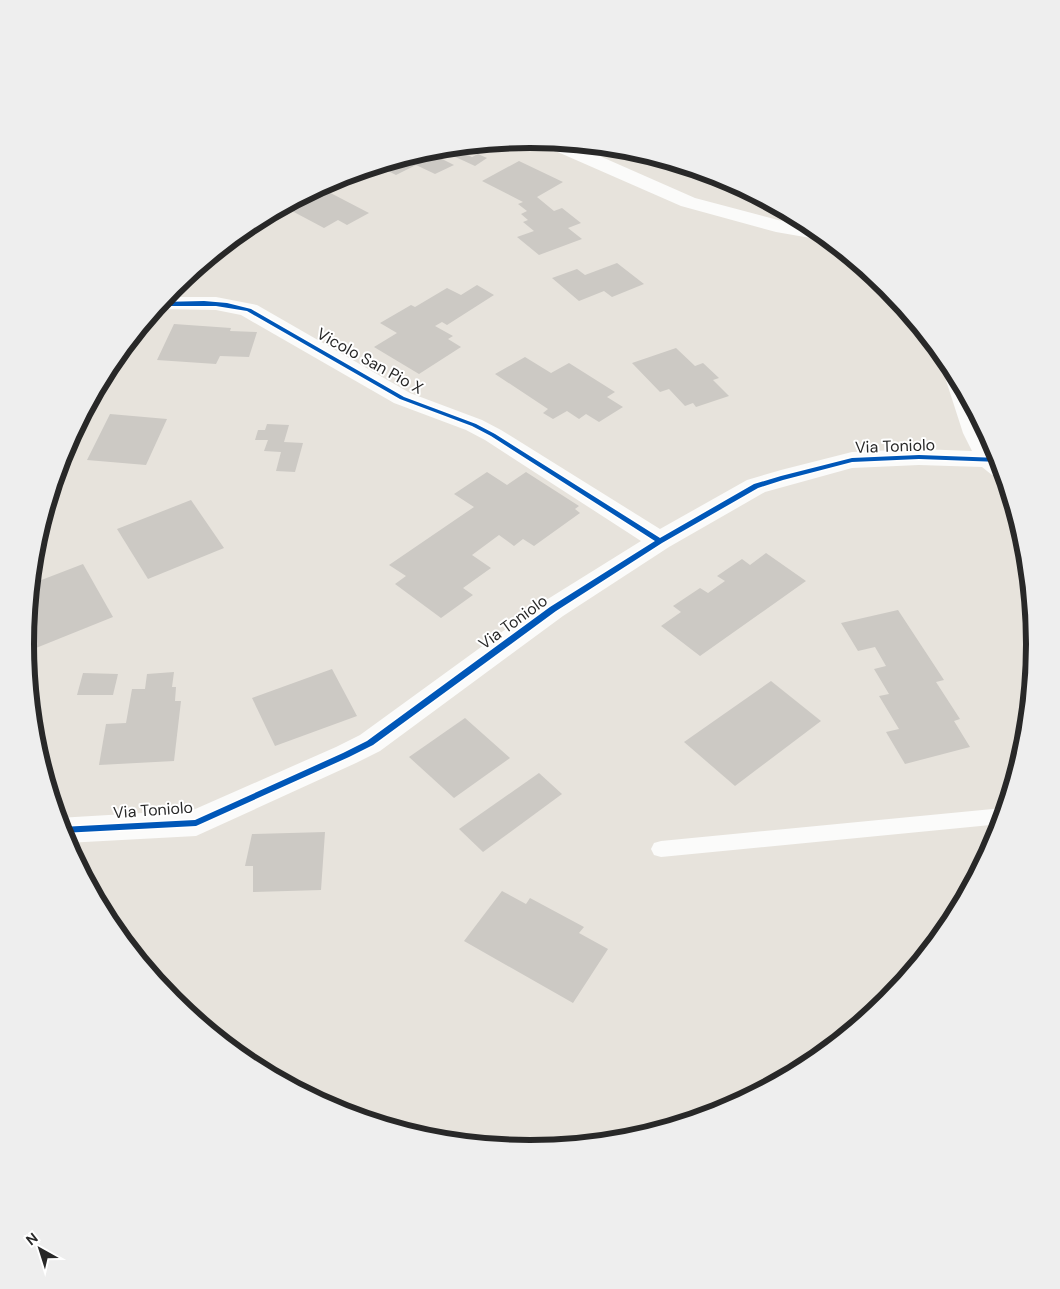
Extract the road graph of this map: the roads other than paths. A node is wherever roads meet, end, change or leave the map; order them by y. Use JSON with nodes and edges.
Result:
{"nodes":[{"id":1,"x":568,"y":150,"type":"edge"},
{"id":2,"x":804,"y":231,"type":"edge"},
{"id":3,"x":170,"y":304,"type":"edge"},
{"id":4,"x":967,"y":410,"type":"edge"},
{"id":5,"x":983,"y":445,"type":"edge"},
{"id":6,"x":991,"y":463,"type":"edge"},
{"id":7,"x":660,"y":541,"type":"junction"},
{"id":8,"x":995,"y":817,"type":"edge"},
{"id":9,"x":70,"y":830,"type":"edge"},
{"id":10,"x":661,"y":848,"type":"dead end"}],
"edges":[{"from":1,"to":2,"type":"street"},
{"from":3,"to":7,"type":"street","name":"Vicolo San Pio X"},
{"from":4,"to":5,"type":"street"},
{"from":6,"to":7,"type":"street","name":"Via Toniolo"},
{"from":7,"to":9,"type":"street","name":"Via Toniolo"},
{"from":8,"to":10,"type":"lane"}]}
